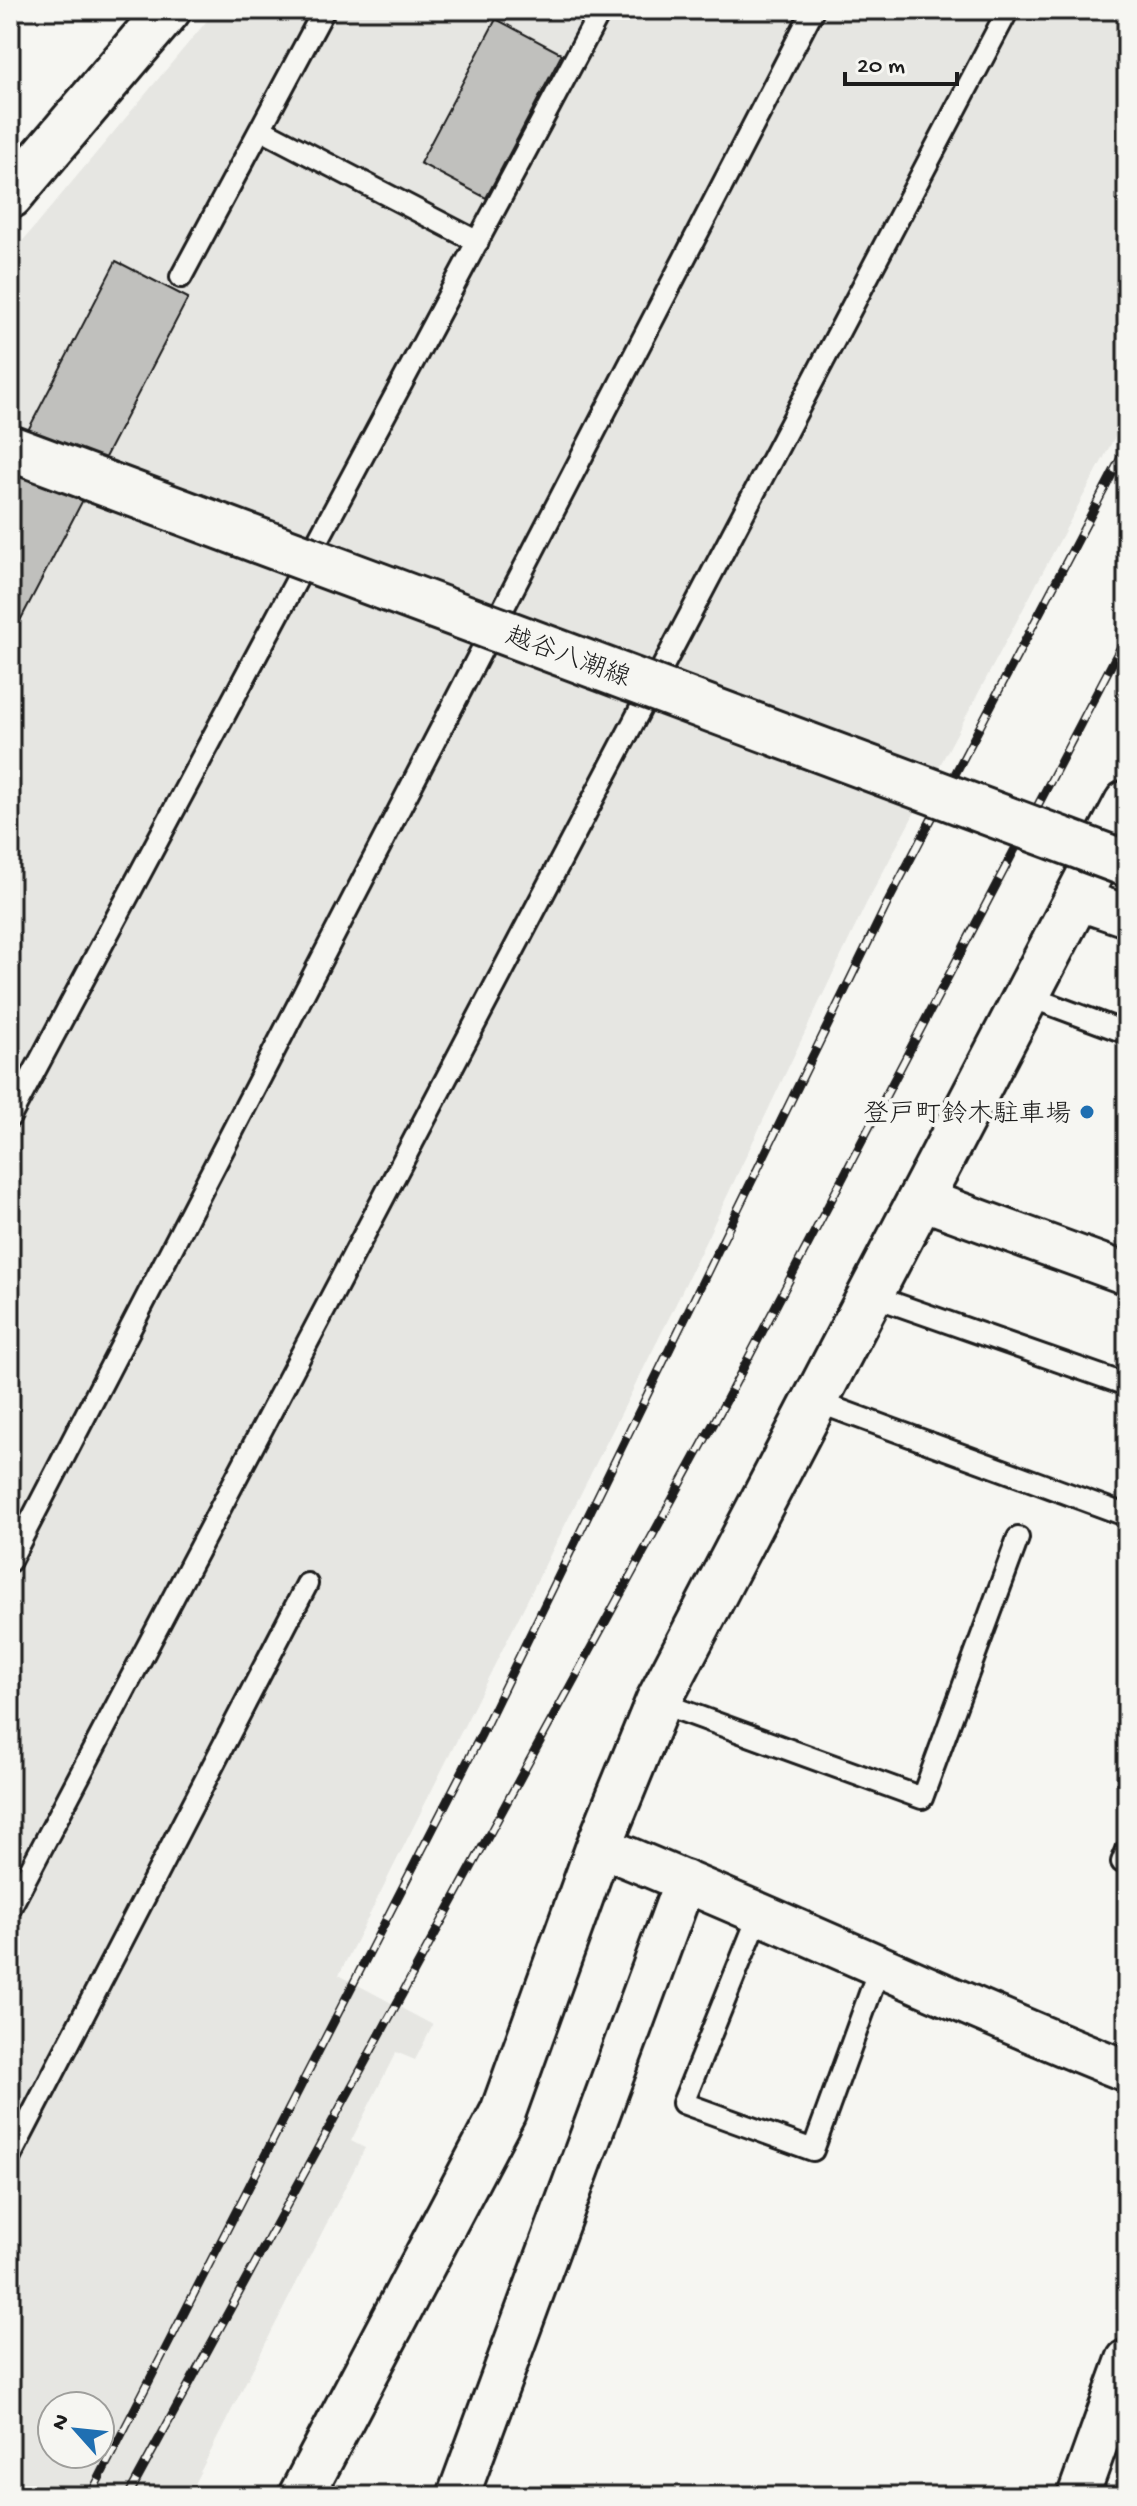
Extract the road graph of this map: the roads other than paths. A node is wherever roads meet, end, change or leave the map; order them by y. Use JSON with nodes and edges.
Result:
{"nodes":[{"id":1,"x":168,"y":10,"type":"edge"},
{"id":2,"x":324,"y":10,"type":"edge"},
{"id":3,"x":601,"y":10,"type":"edge"},
{"id":4,"x":813,"y":10,"type":"edge"},
{"id":5,"x":1008,"y":10,"type":"edge"},
{"id":6,"x":262,"y":130,"type":"junction"},
{"id":7,"x":10,"y":196,"type":"edge"},
{"id":8,"x":478,"y":242,"type":"junction"},
{"id":9,"x":181,"y":277,"type":"dead end"},
{"id":10,"x":10,"y":448,"type":"edge"},
{"id":11,"x":1127,"y":803,"type":"edge"},
{"id":12,"x":1127,"y":864,"type":"edge"},
{"id":13,"x":1077,"y":899,"type":"junction"},
{"id":14,"x":1127,"y":916,"type":"edge"},
{"id":15,"x":1025,"y":995,"type":"junction"},
{"id":16,"x":1127,"y":1033,"type":"edge"},
{"id":17,"x":10,"y":1117,"type":"edge"},
{"id":18,"x":919,"y":1198,"type":"junction"},
{"id":19,"x":1127,"y":1274,"type":"edge"},
{"id":20,"x":870,"y":1295,"type":"junction"},
{"id":21,"x":1127,"y":1385,"type":"edge"},
{"id":22,"x":815,"y":1401,"type":"junction"},
{"id":23,"x":1120,"y":1513,"type":"dead end"},
{"id":24,"x":1018,"y":1538,"type":"dead end"},
{"id":25,"x":10,"y":1561,"type":"edge"},
{"id":26,"x":307,"y":1584,"type":"dead end"},
{"id":27,"x":658,"y":1702,"type":"junction"},
{"id":28,"x":599,"y":1846,"type":"junction"},
{"id":29,"x":1127,"y":1850,"type":"edge"},
{"id":30,"x":1127,"y":1864,"type":"edge"},
{"id":31,"x":685,"y":1881,"type":"junction"},
{"id":32,"x":10,"y":1908,"type":"edge"},
{"id":33,"x":759,"y":1915,"type":"junction"},
{"id":34,"x":880,"y":1966,"type":"junction"},
{"id":35,"x":1127,"y":2071,"type":"edge"},
{"id":36,"x":10,"y":2157,"type":"edge"},
{"id":37,"x":1127,"y":2360,"type":"edge"},
{"id":38,"x":301,"y":2496,"type":"edge"},
{"id":39,"x":458,"y":2496,"type":"edge"},
{"id":40,"x":1078,"y":2496,"type":"edge"}],
"edges":[{"from":1,"to":7,"type":"street"},
{"from":2,"to":6,"type":"lane"},
{"from":3,"to":8,"type":"lane"},
{"from":4,"to":25,"type":"lane"},
{"from":5,"to":32,"type":"lane"},
{"from":6,"to":8,"type":"lane"},
{"from":6,"to":9,"type":"lane"},
{"from":8,"to":17,"type":"lane"},
{"from":10,"to":12,"type":"street","name":"越谷八潮線","bridge":true},
{"from":11,"to":13,"type":"street"},
{"from":13,"to":14,"type":"street"},
{"from":13,"to":15,"type":"street"},
{"from":15,"to":16,"type":"lane"},
{"from":15,"to":18,"type":"street"},
{"from":18,"to":19,"type":"street"},
{"from":18,"to":20,"type":"street"},
{"from":20,"to":21,"type":"lane"},
{"from":20,"to":22,"type":"street"},
{"from":22,"to":23,"type":"lane"},
{"from":22,"to":27,"type":"street"},
{"from":24,"to":27,"type":"lane"},
{"from":26,"to":36,"type":"lane"},
{"from":27,"to":28,"type":"street"},
{"from":28,"to":31,"type":"street"},
{"from":28,"to":38,"type":"street"},
{"from":29,"to":30,"type":"lane"},
{"from":31,"to":33,"type":"street"},
{"from":31,"to":39,"type":"street"},
{"from":33,"to":34,"type":"street"},
{"from":33,"to":34,"type":"lane"},
{"from":34,"to":35,"type":"street"},
{"from":37,"to":40,"type":"street"}]}
